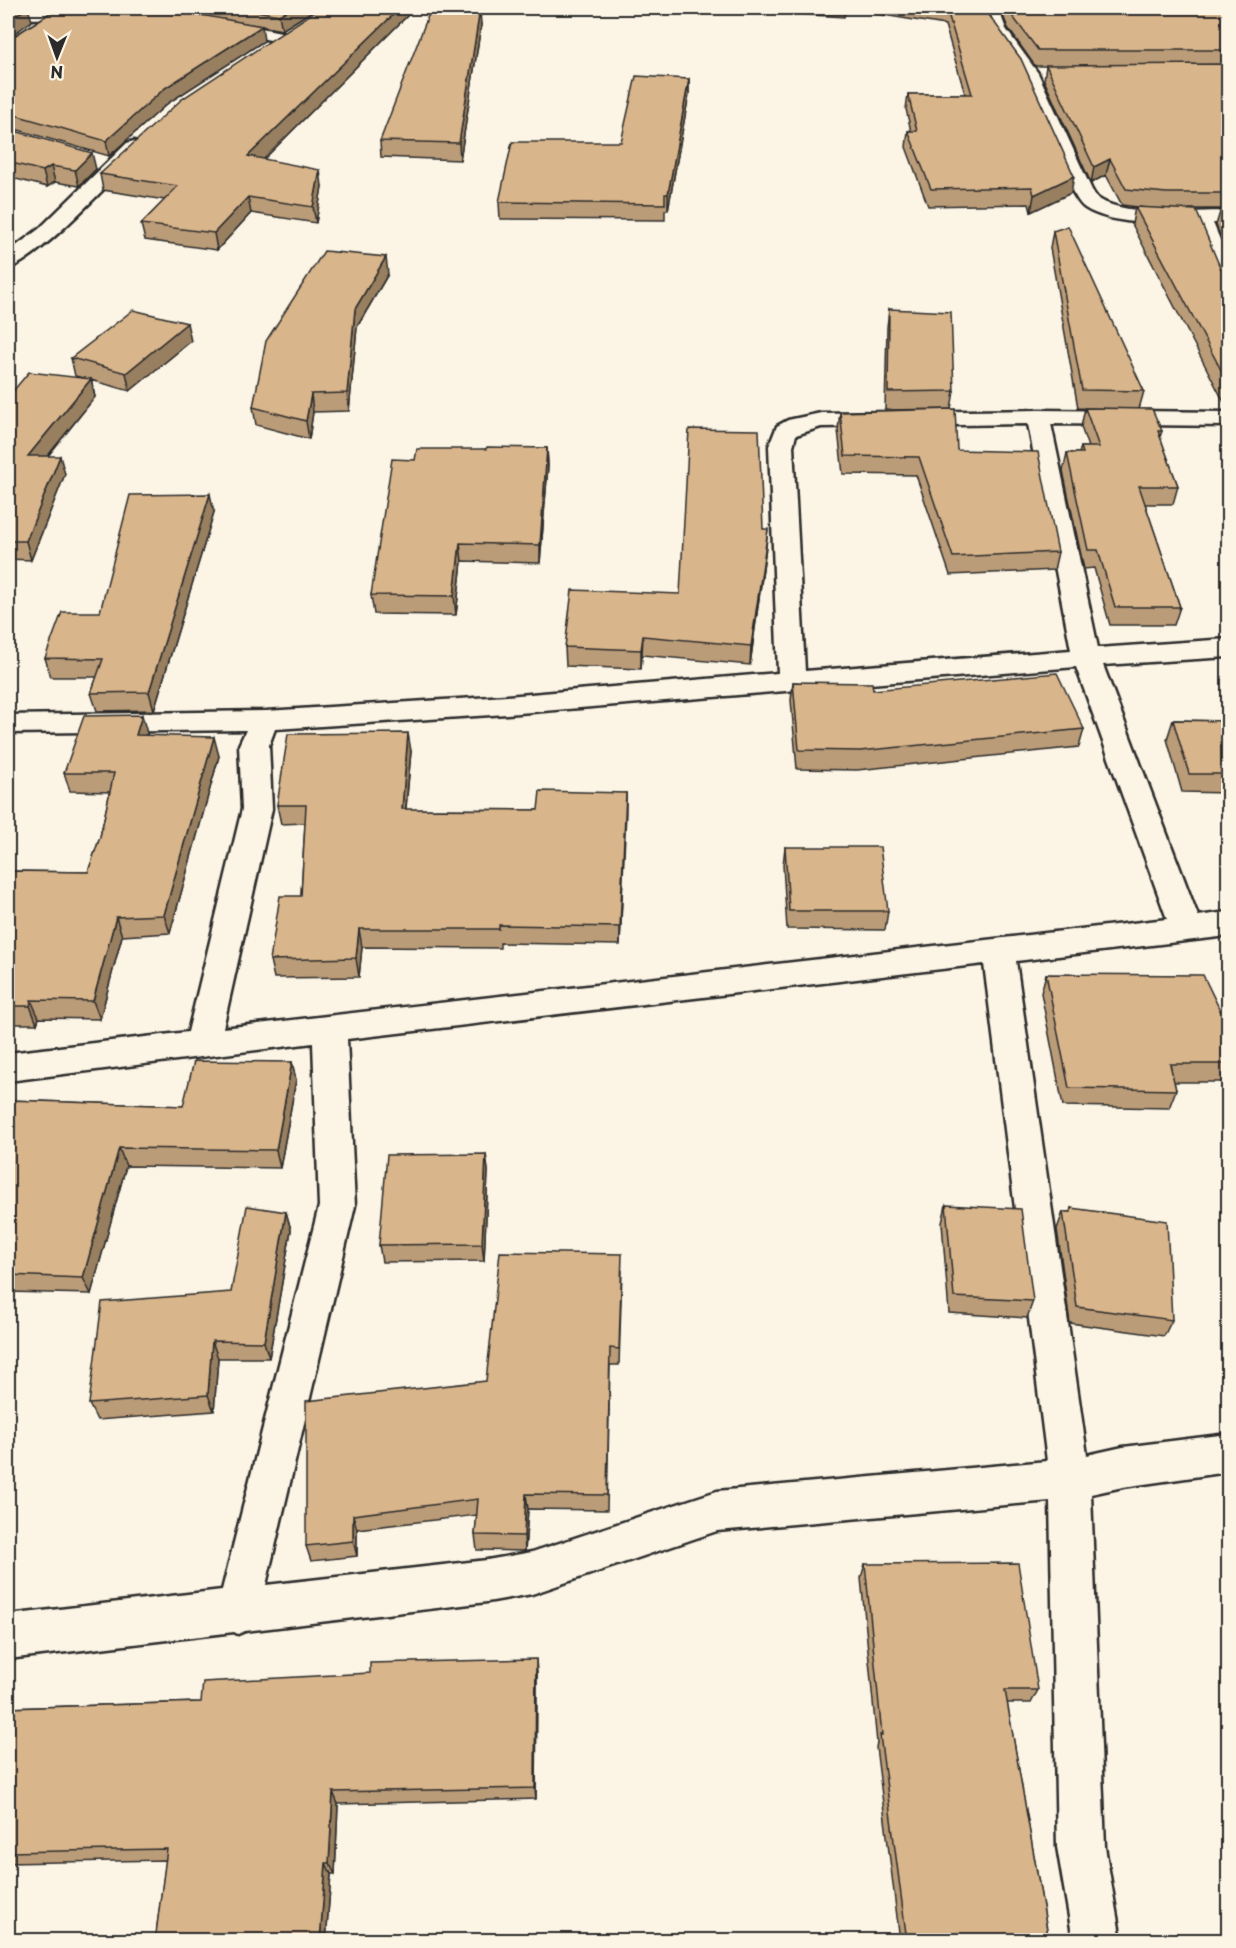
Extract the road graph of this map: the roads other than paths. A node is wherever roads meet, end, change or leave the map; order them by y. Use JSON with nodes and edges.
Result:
{"nodes":[{"id":1,"x":990,"y":8,"type":"edge"},
{"id":2,"x":8,"y":11,"type":"edge"},
{"id":3,"x":63,"y":11,"type":"edge"},
{"id":4,"x":114,"y":11,"type":"edge"},
{"id":5,"x":209,"y":22,"type":"edge"},
{"id":6,"x":304,"y":26,"type":"edge"},
{"id":7,"x":37,"y":28,"type":"edge"},
{"id":8,"x":286,"y":38,"type":"junction"},
{"id":9,"x":267,"y":50,"type":"edge"},
{"id":10,"x":1029,"y":73,"type":"junction"},
{"id":11,"x":1052,"y":73,"type":"edge"},
{"id":12,"x":144,"y":138,"type":"edge"},
{"id":13,"x":92,"y":160,"type":"edge"},
{"id":14,"x":113,"y":166,"type":"junction"},
{"id":15,"x":1228,"y":217,"type":"edge"},
{"id":16,"x":1201,"y":218,"type":"junction"},
{"id":17,"x":8,"y":262,"type":"edge"},
{"id":18,"x":1228,"y":283,"type":"edge"},
{"id":19,"x":1038,"y":417,"type":"junction"},
{"id":20,"x":1228,"y":419,"type":"edge"},
{"id":21,"x":1228,"y":648,"type":"edge"},
{"id":22,"x":1086,"y":656,"type":"junction"},
{"id":23,"x":792,"y":682,"type":"junction"},
{"id":24,"x":264,"y":721,"type":"junction"},
{"id":25,"x":8,"y":724,"type":"edge"},
{"id":26,"x":1228,"y":924,"type":"edge"},
{"id":27,"x":1186,"y":927,"type":"junction"},
{"id":28,"x":998,"y":949,"type":"junction"},
{"id":29,"x":329,"y":1028,"type":"junction"},
{"id":30,"x":202,"y":1044,"type":"junction"},
{"id":31,"x":8,"y":1067,"type":"edge"},
{"id":32,"x":1228,"y":1453,"type":"edge"},
{"id":33,"x":1070,"y":1479,"type":"junction"},
{"id":34,"x":238,"y":1611,"type":"junction"},
{"id":35,"x":8,"y":1637,"type":"edge"},
{"id":36,"x":1096,"y":1941,"type":"edge"}],
"edges":[{"from":1,"to":10,"type":"street"},
{"from":2,"to":3,"type":"street"},
{"from":3,"to":4,"type":"street"},
{"from":3,"to":7,"type":"street"},
{"from":5,"to":8,"type":"street"},
{"from":6,"to":8,"type":"street"},
{"from":8,"to":9,"type":"street"},
{"from":10,"to":11,"type":"street"},
{"from":10,"to":16,"type":"street"},
{"from":12,"to":14,"type":"street"},
{"from":13,"to":14,"type":"street"},
{"from":14,"to":17,"type":"street"},
{"from":15,"to":16,"type":"street"},
{"from":16,"to":18,"type":"street"},
{"from":19,"to":20,"type":"street"},
{"from":19,"to":22,"type":"street"},
{"from":19,"to":23,"type":"street"},
{"from":21,"to":22,"type":"street"},
{"from":22,"to":23,"type":"street"},
{"from":22,"to":27,"type":"street"},
{"from":23,"to":24,"type":"street"},
{"from":24,"to":25,"type":"street"},
{"from":24,"to":30,"type":"street"},
{"from":26,"to":27,"type":"street"},
{"from":27,"to":28,"type":"street"},
{"from":28,"to":29,"type":"street"},
{"from":28,"to":33,"type":"street"},
{"from":29,"to":30,"type":"street"},
{"from":29,"to":34,"type":"street"},
{"from":30,"to":31,"type":"street"},
{"from":32,"to":33,"type":"street"},
{"from":33,"to":34,"type":"street"},
{"from":33,"to":36,"type":"street"},
{"from":34,"to":35,"type":"street"}]}
